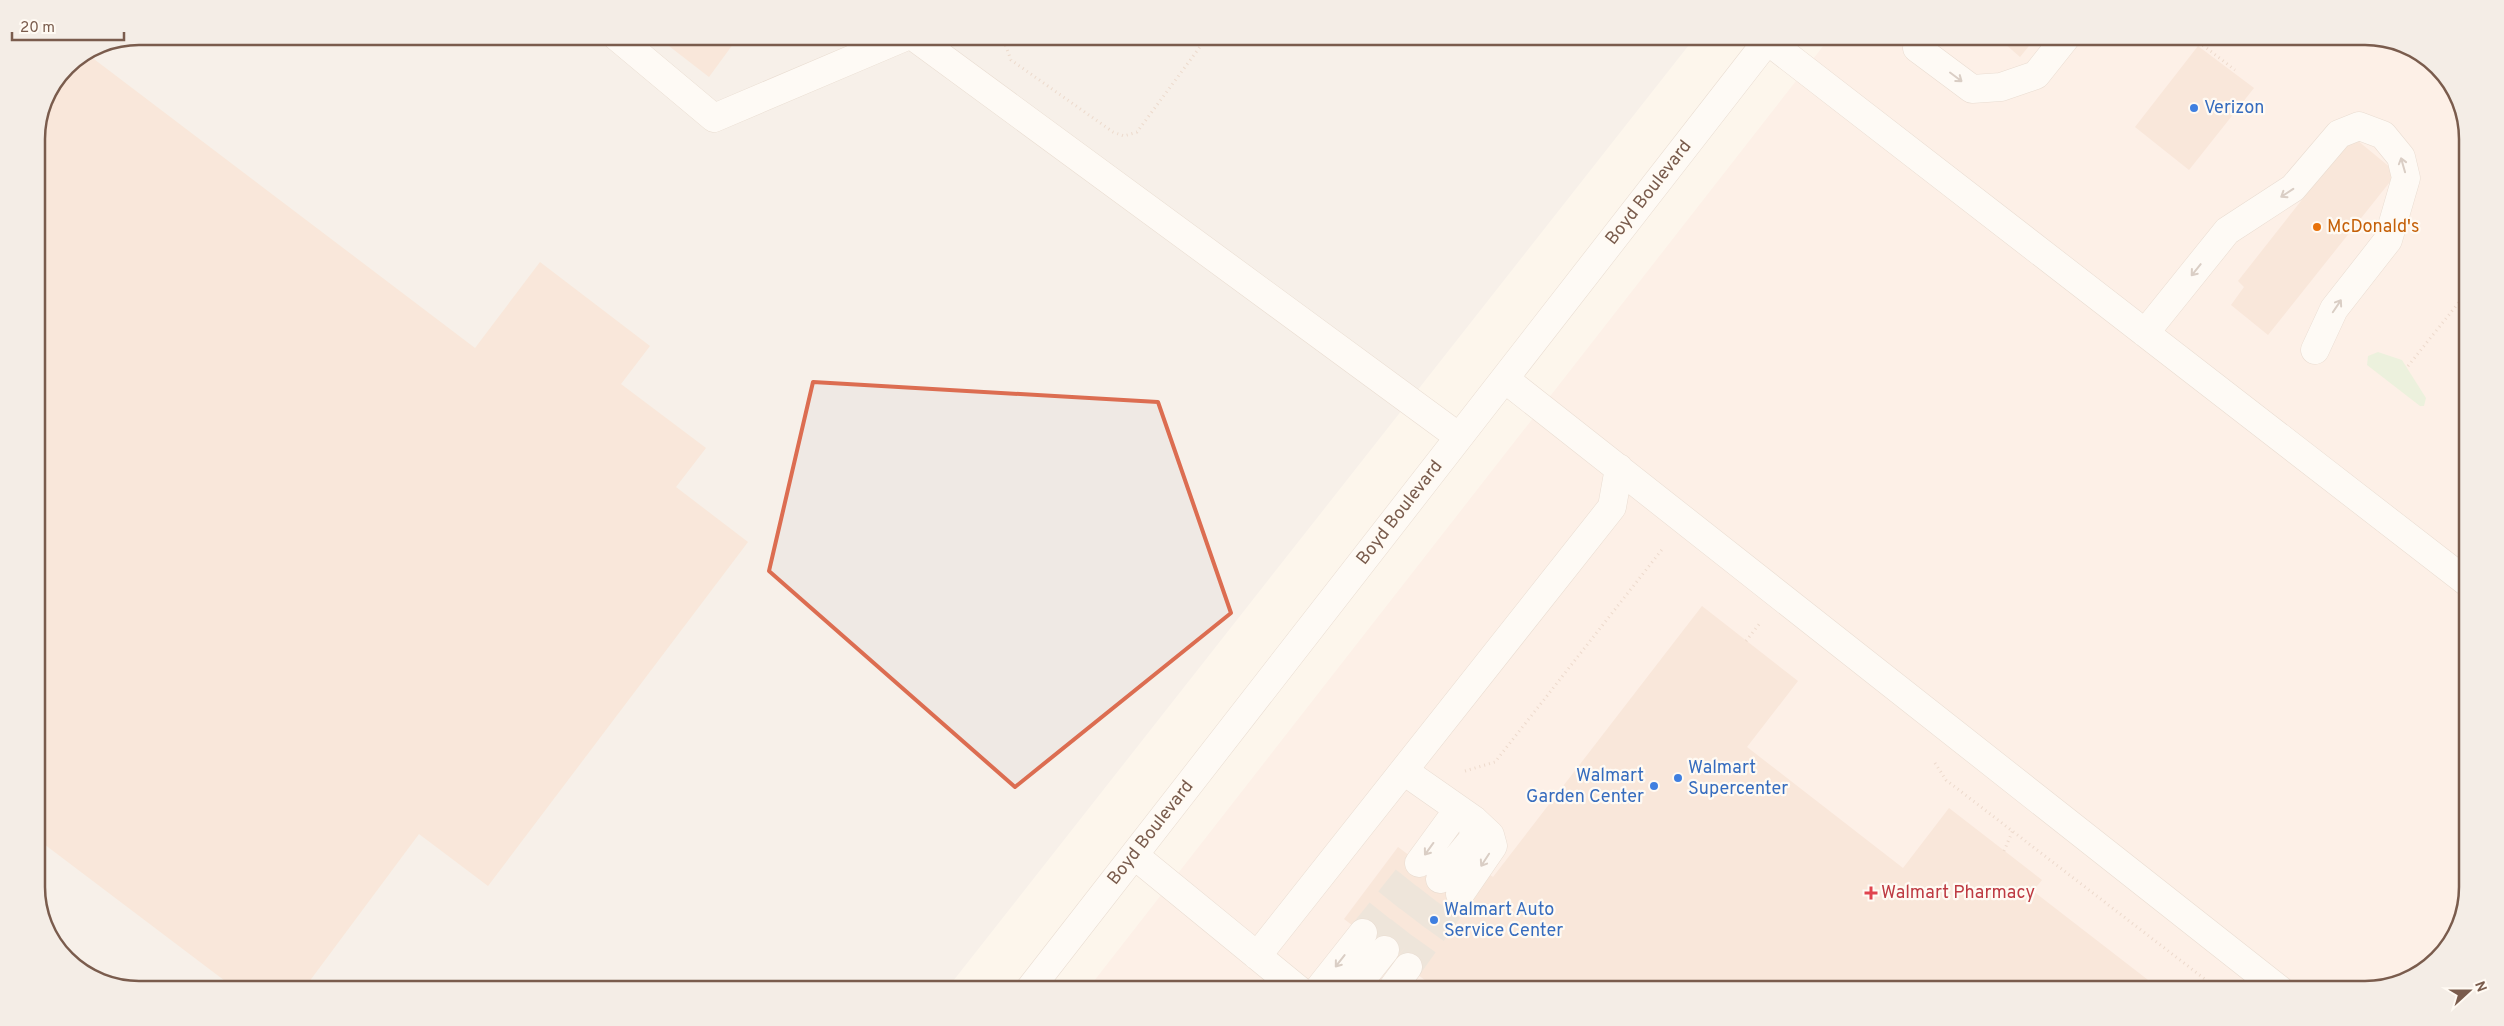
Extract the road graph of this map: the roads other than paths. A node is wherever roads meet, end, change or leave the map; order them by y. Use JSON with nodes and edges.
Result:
{"nodes":[{"id":1,"x":627,"y":45,"type":"edge"},
{"id":2,"x":886,"y":45,"type":"edge"},
{"id":3,"x":925,"y":45,"type":"edge"},
{"id":4,"x":1764,"y":45,"type":"edge"},
{"id":5,"x":1777,"y":45,"type":"edge"},
{"id":6,"x":2060,"y":45,"type":"edge"},
{"id":7,"x":1917,"y":48,"type":"dead end"},
{"id":8,"x":2145,"y":333,"type":"junction"},
{"id":9,"x":2315,"y":350,"type":"dead end"},
{"id":10,"x":1505,"y":379,"type":"junction"},
{"id":11,"x":1459,"y":437,"type":"junction"},
{"id":12,"x":1619,"y":468,"type":"junction"},
{"id":13,"x":2459,"y":577,"type":"edge"},
{"id":14,"x":1404,"y":771,"type":"junction"},
{"id":15,"x":1464,"y":813,"type":"junction"},
{"id":16,"x":1134,"y":855,"type":"junction"},
{"id":17,"x":1363,"y":933,"type":"tunnel mouth"},
{"id":18,"x":1385,"y":950,"type":"tunnel mouth"},
{"id":19,"x":1257,"y":956,"type":"junction"},
{"id":20,"x":1408,"y":967,"type":"tunnel mouth"},
{"id":21,"x":1036,"y":981,"type":"edge"},
{"id":22,"x":1288,"y":981,"type":"edge"},
{"id":23,"x":1325,"y":981,"type":"edge"},
{"id":24,"x":1360,"y":981,"type":"edge"},
{"id":25,"x":1398,"y":981,"type":"edge"},
{"id":26,"x":2269,"y":981,"type":"edge"}],
"edges":[{"from":1,"to":2,"type":"street"},
{"from":3,"to":11,"type":"street"},
{"from":4,"to":10,"type":"street","name":"Boyd Boulevard"},
{"from":5,"to":8,"type":"street"},
{"from":7,"to":6,"type":"street","one_way":true},
{"from":9,"to":8,"type":"street","one_way":true},
{"from":8,"to":13,"type":"street"},
{"from":10,"to":11,"type":"street","name":"Boyd Boulevard"},
{"from":10,"to":12,"type":"street"},
{"from":11,"to":16,"type":"street","name":"Boyd Boulevard"},
{"from":12,"to":14,"type":"street"},
{"from":12,"to":26,"type":"street"},
{"from":14,"to":15,"type":"street"},
{"from":14,"to":19,"type":"street"},
{"from":15,"to":15,"type":"street"},
{"from":16,"to":19,"type":"street"},
{"from":16,"to":21,"type":"street","name":"Boyd Boulevard"},
{"from":17,"to":23,"type":"street","one_way":true},
{"from":18,"to":24,"type":"street"},
{"from":19,"to":22,"type":"street"},
{"from":20,"to":25,"type":"street"}]}
